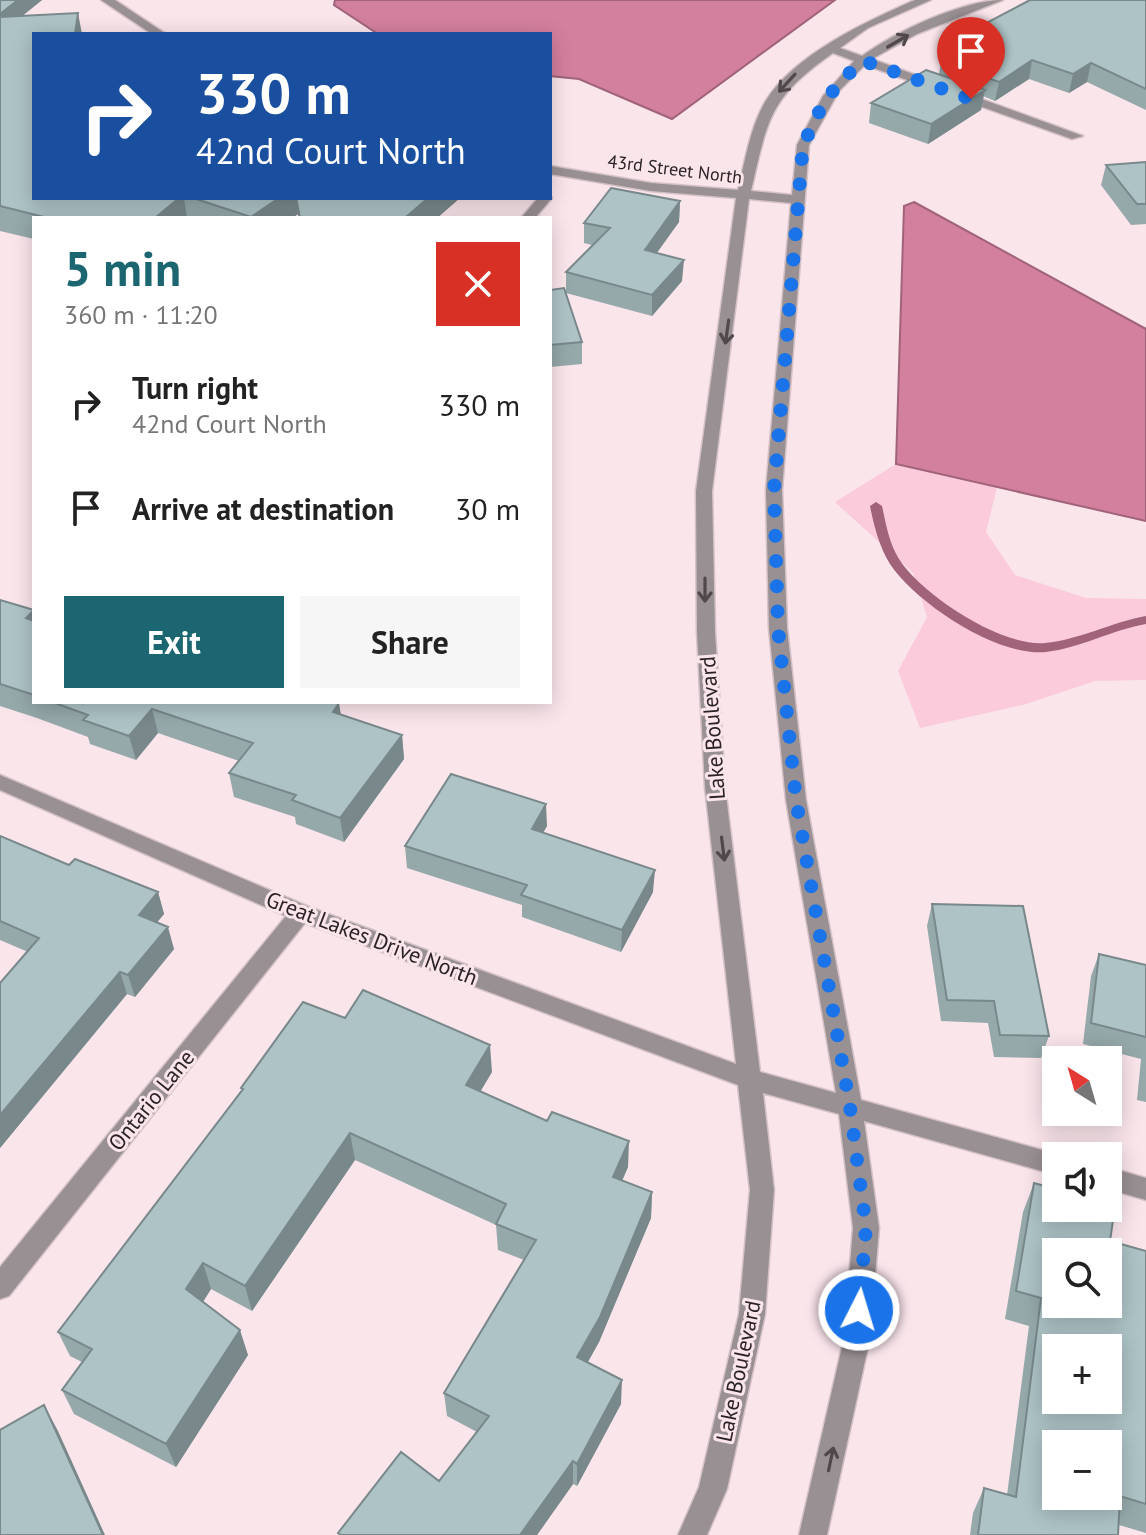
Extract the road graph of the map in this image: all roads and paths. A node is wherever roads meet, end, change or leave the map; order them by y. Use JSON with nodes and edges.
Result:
{"nodes":[{"id":1,"x":107,"y":0,"type":"edge"},
{"id":2,"x":925,"y":0,"type":"edge"},
{"id":3,"x":997,"y":0,"type":"edge"},
{"id":4,"x":157,"y":32,"type":"edge"},
{"id":5,"x":829,"y":48,"type":"junction"},
{"id":6,"x":864,"y":61,"type":"junction"},
{"id":7,"x":1077,"y":136,"type":"dead end"},
{"id":8,"x":552,"y":170,"type":"edge"},
{"id":9,"x":566,"y":173,"type":"junction"},
{"id":10,"x":552,"y":190,"type":"edge"},
{"id":11,"x":743,"y":196,"type":"junction"},
{"id":12,"x":797,"y":199,"type":"junction"},
{"id":13,"x":543,"y":200,"type":"edge"},
{"id":14,"x":530,"y":216,"type":"edge"},
{"id":15,"x":0,"y":782,"type":"edge"},
{"id":16,"x":301,"y":913,"type":"junction"},
{"id":17,"x":751,"y":1080,"type":"junction"},
{"id":18,"x":850,"y":1107,"type":"junction"},
{"id":19,"x":1042,"y":1160,"type":"edge"},
{"id":20,"x":1122,"y":1182,"type":"edge"},
{"id":21,"x":1146,"y":1189,"type":"edge"},
{"id":22,"x":0,"y":1287,"type":"edge"},
{"id":23,"x":692,"y":1535,"type":"edge"},
{"id":24,"x":813,"y":1535,"type":"edge"}],
"edges":[{"from":1,"to":4,"type":"street"},
{"from":2,"to":5,"type":"street","name":"Lake Boulevard"},
{"from":6,"to":3,"type":"street","one_way":true},
{"from":5,"to":6,"type":"street"},
{"from":5,"to":11,"type":"street","name":"Lake Boulevard","one_way":true},
{"from":6,"to":7,"type":"street"},
{"from":6,"to":12,"type":"street"},
{"from":8,"to":9,"type":"street","name":"43rd Street North"},
{"from":9,"to":10,"type":"street"},
{"from":9,"to":11,"type":"street","name":"43rd Street North"},
{"from":11,"to":12,"type":"street","name":"43rd Street North"},
{"from":11,"to":17,"type":"street","name":"Lake Boulevard","one_way":true},
{"from":12,"to":18,"type":"street"},
{"from":13,"to":14,"type":"street"},
{"from":15,"to":16,"type":"street","name":"Great Lakes Drive North"},
{"from":16,"to":17,"type":"street","name":"Great Lakes Drive North"},
{"from":16,"to":22,"type":"street","name":"Ontario Lane"},
{"from":17,"to":18,"type":"street","name":"Great Lakes Drive North"},
{"from":17,"to":23,"type":"street","name":"Lake Boulevard"},
{"from":18,"to":19,"type":"street","name":"Great Lakes Drive North"},
{"from":24,"to":18,"type":"street","one_way":true},
{"from":20,"to":21,"type":"street"}]}
